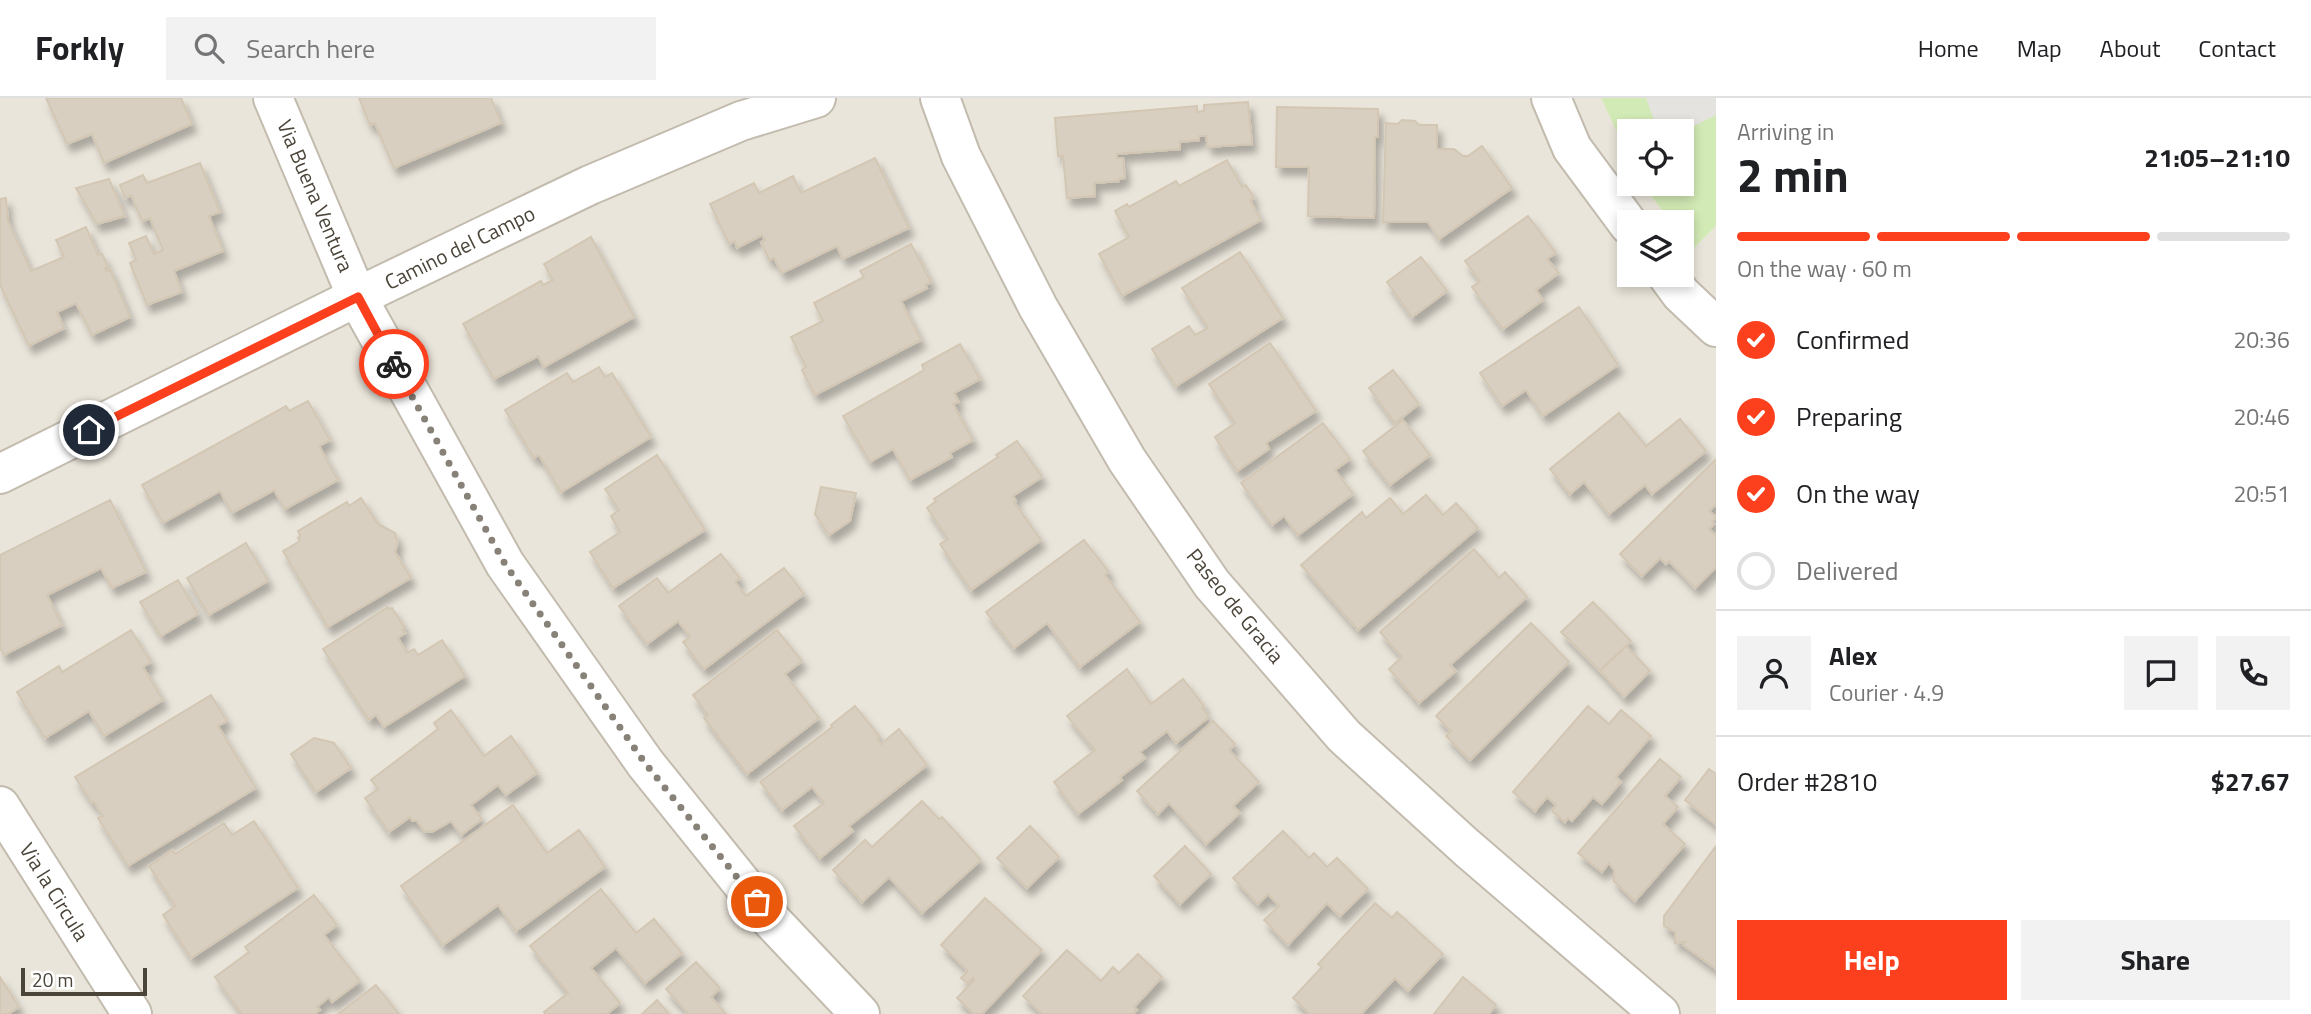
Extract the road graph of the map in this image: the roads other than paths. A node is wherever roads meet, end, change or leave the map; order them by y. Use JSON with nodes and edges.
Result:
{"nodes":[{"id":1,"x":273,"y":98,"type":"edge"},
{"id":2,"x":816,"y":98,"type":"edge"},
{"id":3,"x":940,"y":98,"type":"edge"},
{"id":4,"x":1550,"y":98,"type":"edge"},
{"id":5,"x":1618,"y":210,"type":"edge"},
{"id":6,"x":1676,"y":287,"type":"edge"},
{"id":7,"x":358,"y":297,"type":"junction"},
{"id":8,"x":1716,"y":327,"type":"edge"},
{"id":9,"x":0,"y":474,"type":"edge"},
{"id":10,"x":0,"y":806,"type":"edge"},
{"id":11,"x":132,"y":1014,"type":"edge"},
{"id":12,"x":860,"y":1014,"type":"edge"},
{"id":13,"x":1660,"y":1014,"type":"edge"}],
"edges":[{"from":1,"to":7,"type":"street","name":"Via Buena Ventura"},
{"from":2,"to":7,"type":"street","name":"Camino del Campo"},
{"from":3,"to":13,"type":"street","name":"Paseo de Gracia"},
{"from":4,"to":5,"type":"street"},
{"from":6,"to":8,"type":"street"},
{"from":7,"to":9,"type":"street","name":"Camino del Campo"},
{"from":7,"to":12,"type":"street","name":"Via Buena Ventura"},
{"from":10,"to":11,"type":"street","name":"Via la Circula"}]}
